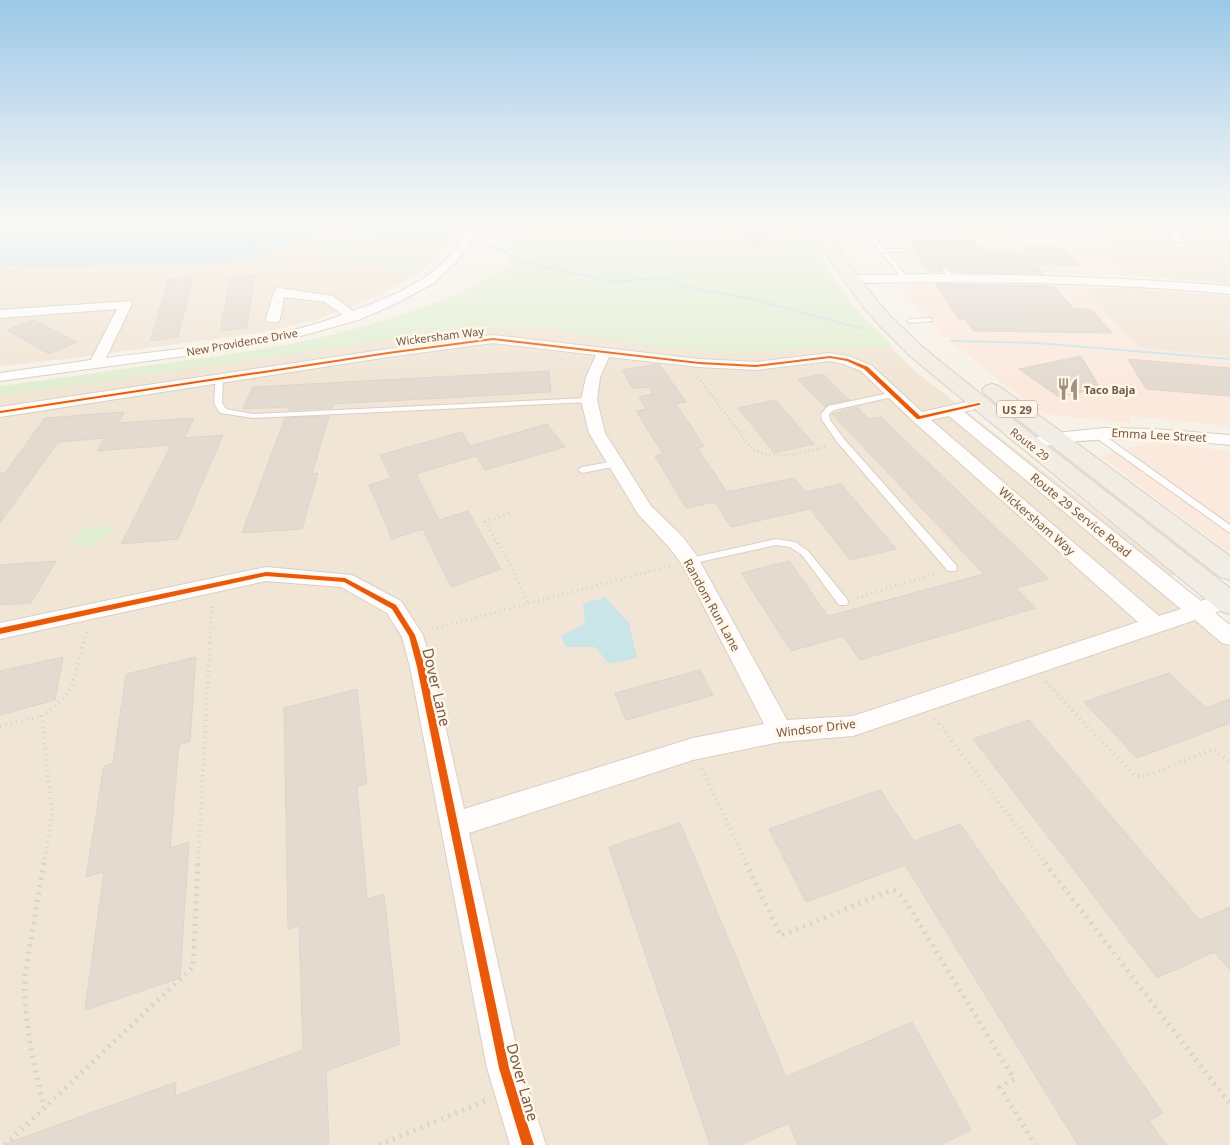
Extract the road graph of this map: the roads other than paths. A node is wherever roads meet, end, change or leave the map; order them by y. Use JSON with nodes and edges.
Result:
{"nodes":[{"id":1,"x":434,"y":275,"type":"edge"},
{"id":2,"x":848,"y":275,"type":"edge"},
{"id":3,"x":871,"y":275,"type":"edge"},
{"id":4,"x":907,"y":275,"type":"edge"},
{"id":5,"x":939,"y":275,"type":"edge"},
{"id":6,"x":969,"y":275,"type":"edge"},
{"id":7,"x":851,"y":279,"type":"junction"},
{"id":8,"x":874,"y":279,"type":"junction"},
{"id":9,"x":911,"y":280,"type":"junction"},
{"id":10,"x":1230,"y":290,"type":"edge"},
{"id":11,"x":0,"y":314,"type":"edge"},
{"id":12,"x":353,"y":317,"type":"junction"},
{"id":13,"x":274,"y":319,"type":"dead end"},
{"id":14,"x":605,"y":351,"type":"junction"},
{"id":15,"x":97,"y":363,"type":"junction"},
{"id":16,"x":0,"y":377,"type":"edge"},
{"id":17,"x":219,"y":378,"type":"junction"},
{"id":18,"x":894,"y":394,"type":"junction"},
{"id":19,"x":589,"y":400,"type":"junction"},
{"id":20,"x":979,"y":404,"type":"junction"},
{"id":21,"x":953,"y":411,"type":"junction"},
{"id":22,"x":0,"y":412,"type":"edge"},
{"id":23,"x":920,"y":418,"type":"junction"},
{"id":24,"x":1095,"y":433,"type":"junction"},
{"id":25,"x":1054,"y":438,"type":"junction"},
{"id":26,"x":1230,"y":440,"type":"edge"},
{"id":27,"x":1030,"y":444,"type":"junction"},
{"id":28,"x":615,"y":464,"type":"junction"},
{"id":29,"x":582,"y":470,"type":"dead end"},
{"id":30,"x":1230,"y":530,"type":"edge"},
{"id":31,"x":690,"y":561,"type":"junction"},
{"id":32,"x":952,"y":568,"type":"road end"},
{"id":33,"x":1230,"y":570,"type":"edge"},
{"id":34,"x":1229,"y":600,"type":"edge"},
{"id":35,"x":844,"y":602,"type":"road end"},
{"id":36,"x":1198,"y":611,"type":"junction"},
{"id":37,"x":1155,"y":625,"type":"junction"},
{"id":38,"x":0,"y":630,"type":"edge"},
{"id":39,"x":1230,"y":637,"type":"edge"},
{"id":40,"x":780,"y":732,"type":"junction"},
{"id":41,"x":454,"y":825,"type":"junction"},
{"id":42,"x":528,"y":1145,"type":"edge"}],
"edges":[{"from":1,"to":12,"type":"street","name":"New Providence Drive"},
{"from":2,"to":7,"type":"main road","name":"Route 29","number":"US 29"},
{"from":3,"to":8,"type":"main road","name":"Route 29","number":"US 29"},
{"from":4,"to":9,"type":"lane"},
{"from":5,"to":9,"type":"street"},
{"from":6,"to":10,"type":"street"},
{"from":7,"to":8,"type":"street"},
{"from":7,"to":20,"type":"main road","name":"Route 29","number":"US 29"},
{"from":8,"to":9,"type":"street"},
{"from":8,"to":25,"type":"main road","name":"Route 29","number":"US 29"},
{"from":11,"to":15,"type":"street"},
{"from":12,"to":13,"type":"street"},
{"from":12,"to":15,"type":"street","name":"New Providence Drive"},
{"from":14,"to":17,"type":"street","name":"Wickersham Way"},
{"from":14,"to":18,"type":"street","name":"Wickersham Way"},
{"from":14,"to":19,"type":"street","name":"Random Run Lane"},
{"from":15,"to":16,"type":"street","name":"New Providence Drive"},
{"from":17,"to":19,"type":"lane"},
{"from":17,"to":22,"type":"street","name":"Wickersham Way"},
{"from":18,"to":23,"type":"street","name":"Wickersham Way"},
{"from":18,"to":32,"type":"lane"},
{"from":19,"to":28,"type":"street","name":"Random Run Lane"},
{"from":20,"to":21,"type":"street"},
{"from":20,"to":27,"type":"main road","name":"Route 29","number":"US 29"},
{"from":21,"to":23,"type":"street"},
{"from":21,"to":36,"type":"street","name":"Route 29 Service Road"},
{"from":23,"to":37,"type":"street","name":"Wickersham Way"},
{"from":24,"to":25,"type":"street","name":"Emma Lee Street"},
{"from":24,"to":26,"type":"street","name":"Emma Lee Street"},
{"from":24,"to":30,"type":"lane"},
{"from":25,"to":27,"type":"street","name":"Emma Lee Street"},
{"from":25,"to":33,"type":"main road","name":"Route 29","number":"US 29"},
{"from":27,"to":34,"type":"main road","name":"Route 29","number":"US 29"},
{"from":28,"to":29,"type":"lane"},
{"from":28,"to":31,"type":"street","name":"Random Run Lane"},
{"from":31,"to":35,"type":"lane"},
{"from":31,"to":40,"type":"street","name":"Random Run Lane"},
{"from":34,"to":36,"type":"street","name":"Windsor Drive"},
{"from":36,"to":37,"type":"street","name":"Windsor Drive"},
{"from":36,"to":39,"type":"street","name":"Route 29 Service Road"},
{"from":37,"to":40,"type":"street","name":"Windsor Drive"},
{"from":38,"to":41,"type":"street","name":"Dover Lane"},
{"from":40,"to":41,"type":"street","name":"Windsor Drive"},
{"from":41,"to":42,"type":"street","name":"Dover Lane"}]}
